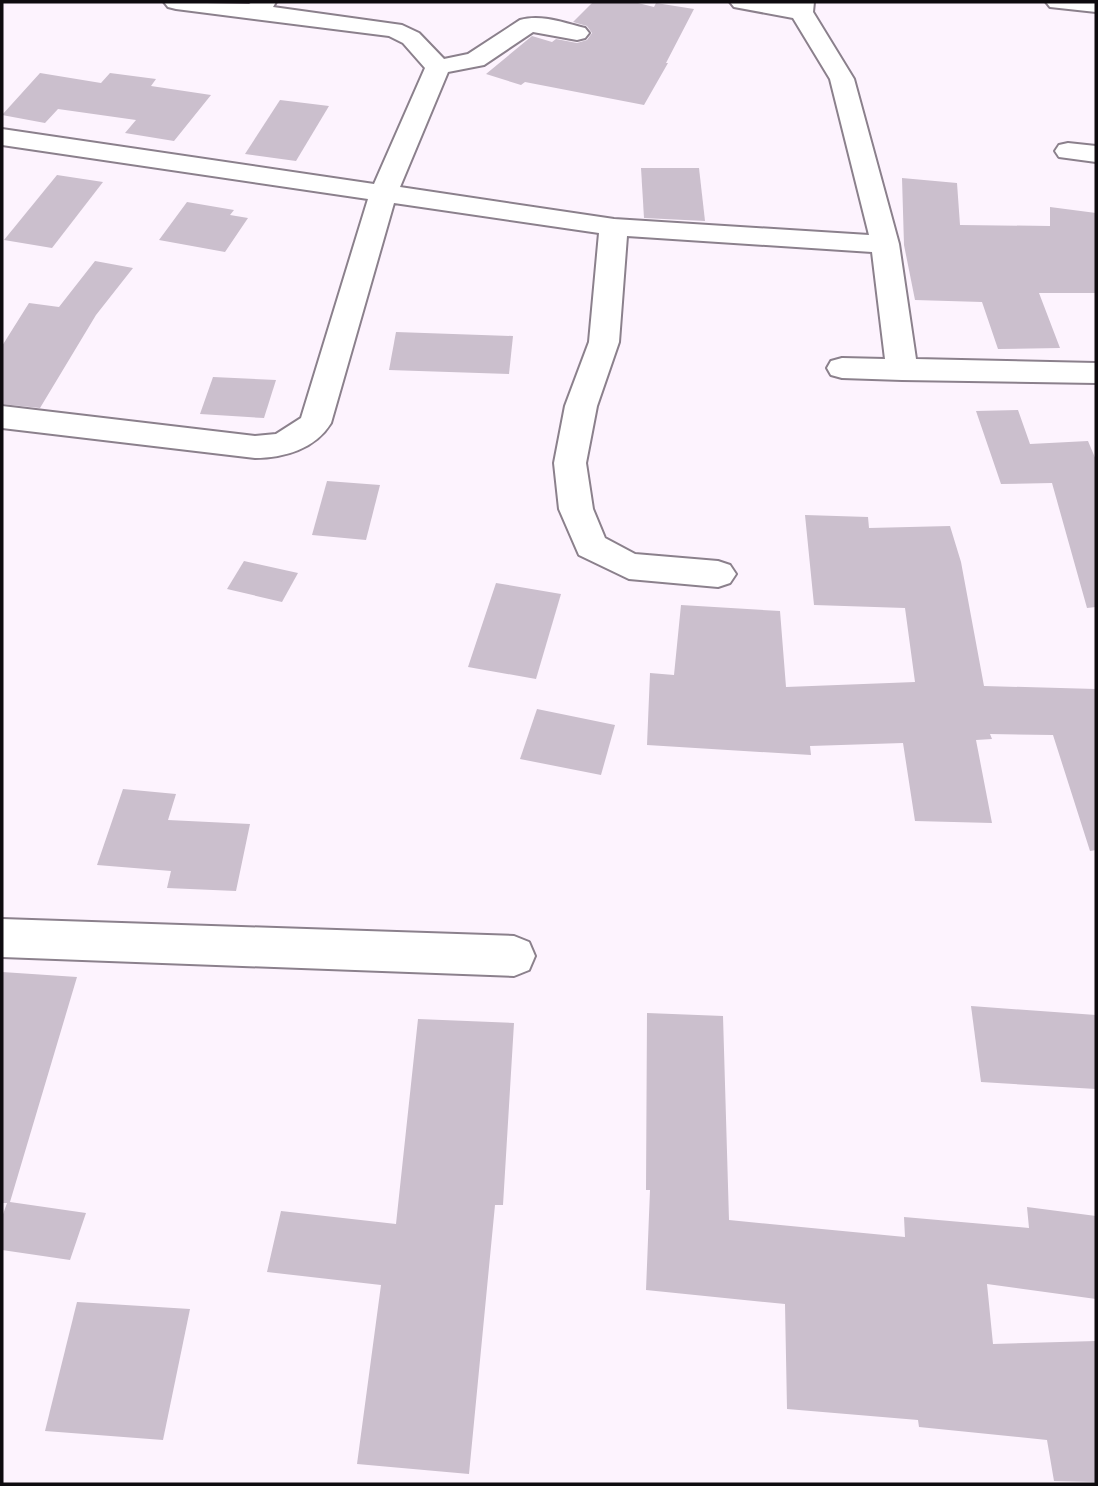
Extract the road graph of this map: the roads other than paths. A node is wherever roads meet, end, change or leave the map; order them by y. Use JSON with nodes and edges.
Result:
{"nodes":[{"id":1,"x":176,"y":2,"type":"edge"},
{"id":2,"x":742,"y":2,"type":"edge"},
{"id":3,"x":1058,"y":2,"type":"edge"},
{"id":4,"x":1096,"y":5,"type":"edge"},
{"id":5,"x":260,"y":7,"type":"edge"},
{"id":6,"x":802,"y":7,"type":"edge"},
{"id":7,"x":577,"y":33,"type":"dead end"},
{"id":8,"x":438,"y":67,"type":"junction"},
{"id":9,"x":2,"y":136,"type":"edge"},
{"id":10,"x":1068,"y":151,"type":"dead end"},
{"id":11,"x":1096,"y":155,"type":"edge"},
{"id":12,"x":384,"y":192,"type":"junction"},
{"id":13,"x":614,"y":227,"type":"junction"},
{"id":14,"x":885,"y":244,"type":"junction"},
{"id":15,"x":842,"y":368,"type":"dead end"},
{"id":16,"x":902,"y":370,"type":"junction"},
{"id":17,"x":1096,"y":373,"type":"edge"},
{"id":18,"x":2,"y":417,"type":"edge"},
{"id":19,"x":718,"y":574,"type":"dead end"},
{"id":20,"x":2,"y":939,"type":"edge"},
{"id":21,"x":514,"y":956,"type":"dead end"}],
"edges":[{"from":1,"to":5,"type":"street"},
{"from":2,"to":6,"type":"street"},
{"from":3,"to":4,"type":"street"},
{"from":5,"to":8,"type":"street"},
{"from":6,"to":14,"type":"street"},
{"from":7,"to":8,"type":"street"},
{"from":8,"to":12,"type":"street"},
{"from":9,"to":12,"type":"street"},
{"from":10,"to":11,"type":"street"},
{"from":12,"to":13,"type":"street"},
{"from":12,"to":18,"type":"street"},
{"from":13,"to":14,"type":"street"},
{"from":13,"to":19,"type":"street"},
{"from":14,"to":16,"type":"street"},
{"from":15,"to":16,"type":"street"},
{"from":16,"to":17,"type":"street"},
{"from":20,"to":21,"type":"street"}]}
